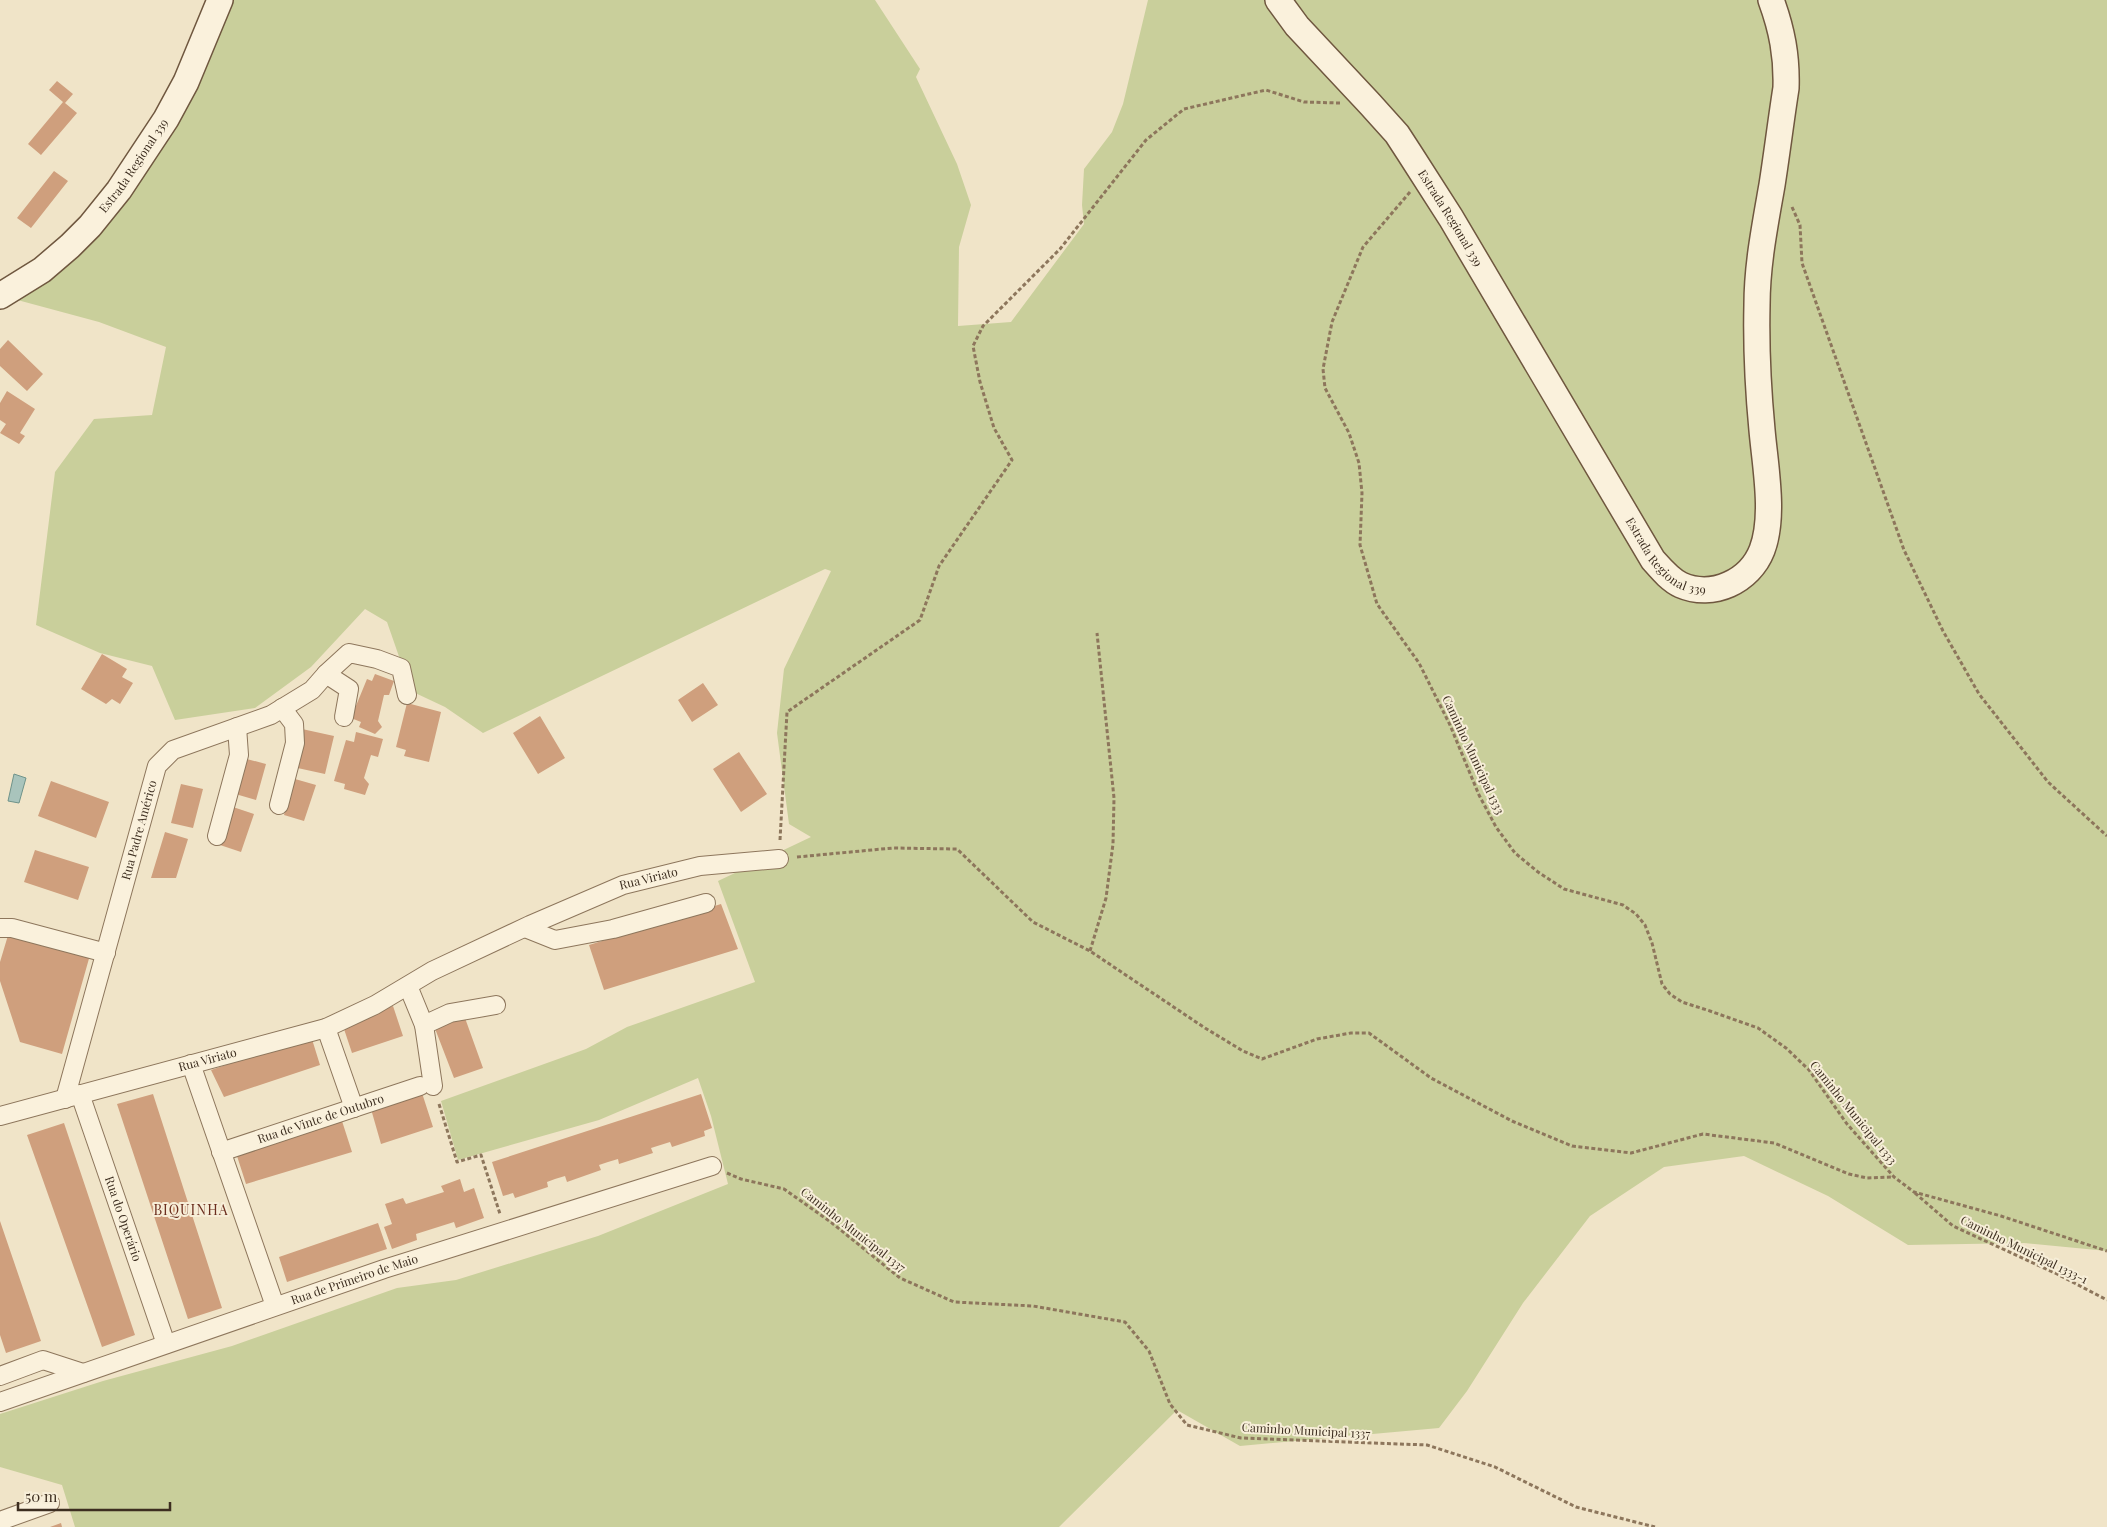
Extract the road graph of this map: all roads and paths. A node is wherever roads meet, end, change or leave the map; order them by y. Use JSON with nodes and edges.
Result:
{"nodes":[{"id":1,"x":220,"y":0,"type":"edge"},
{"id":2,"x":1278,"y":0,"type":"edge"},
{"id":3,"x":1771,"y":0,"type":"edge"},
{"id":4,"x":1370,"y":104,"type":"junction"},
{"id":5,"x":1424,"y":175,"type":"junction"},
{"id":6,"x":1772,"y":185,"type":"junction"},
{"id":7,"x":0,"y":296,"type":"edge"},
{"id":8,"x":1097,"y":633,"type":"dead end"},
{"id":9,"x":326,"y":674,"type":"junction"},
{"id":10,"x":407,"y":695,"type":"dead end"},
{"id":11,"x":282,"y":708,"type":"junction"},
{"id":12,"x":344,"y":717,"type":"dead end"},
{"id":13,"x":237,"y":727,"type":"junction"},
{"id":14,"x":279,"y":805,"type":"dead end"},
{"id":15,"x":217,"y":836,"type":"dead end"},
{"id":16,"x":2107,"y":836,"type":"edge"},
{"id":17,"x":779,"y":859,"type":"junction"},
{"id":18,"x":706,"y":903,"type":"dead end"},
{"id":19,"x":0,"y":928,"type":"edge"},
{"id":20,"x":525,"y":928,"type":"junction"},
{"id":21,"x":1090,"y":951,"type":"junction"},
{"id":22,"x":106,"y":953,"type":"junction"},
{"id":23,"x":408,"y":986,"type":"junction"},
{"id":24,"x":496,"y":1005,"type":"dead end"},
{"id":25,"x":424,"y":1025,"type":"junction"},
{"id":26,"x":326,"y":1028,"type":"junction"},
{"id":27,"x":190,"y":1064,"type":"junction"},
{"id":28,"x":427,"y":1086,"type":"junction"},
{"id":29,"x":72,"y":1096,"type":"junction"},
{"id":30,"x":354,"y":1108,"type":"junction"},
{"id":31,"x":0,"y":1116,"type":"edge"},
{"id":32,"x":221,"y":1152,"type":"junction"},
{"id":33,"x":712,"y":1166,"type":"joint"},
{"id":34,"x":1894,"y":1177,"type":"junction"},
{"id":35,"x":1914,"y":1192,"type":"junction"},
{"id":36,"x":506,"y":1231,"type":"junction"},
{"id":37,"x":2107,"y":1251,"type":"edge"},
{"id":38,"x":2107,"y":1300,"type":"edge"},
{"id":39,"x":275,"y":1306,"type":"junction"},
{"id":40,"x":166,"y":1344,"type":"junction"},
{"id":41,"x":83,"y":1373,"type":"junction"},
{"id":42,"x":0,"y":1376,"type":"edge"},
{"id":43,"x":0,"y":1402,"type":"edge"},
{"id":44,"x":50,"y":1503,"type":"dead end"},
{"id":45,"x":0,"y":1521,"type":"edge"},
{"id":46,"x":1655,"y":1527,"type":"edge"}],
"edges":[{"from":1,"to":7,"type":"main road","name":"Estrada Regional 339"},
{"from":2,"to":4,"type":"main road","name":"Estrada Regional 339"},
{"from":3,"to":6,"type":"main road","name":"Estrada Regional 339"},
{"from":4,"to":5,"type":"main road","name":"Estrada Regional 339"},
{"from":4,"to":17,"type":"path"},
{"from":5,"to":6,"type":"main road","name":"Estrada Regional 339"},
{"from":5,"to":34,"type":"path","name":"Caminho Municipal 1333"},
{"from":6,"to":16,"type":"path"},
{"from":8,"to":21,"type":"path"},
{"from":9,"to":10,"type":"street","name":"Rua Padre Américo"},
{"from":9,"to":11,"type":"street","name":"Rua Padre Américo"},
{"from":9,"to":12,"type":"street"},
{"from":11,"to":13,"type":"street","name":"Rua Padre Américo"},
{"from":11,"to":14,"type":"street"},
{"from":13,"to":15,"type":"street"},
{"from":13,"to":22,"type":"street","name":"Rua Padre Américo"},
{"from":17,"to":20,"type":"street","name":"Rua Viriato"},
{"from":17,"to":21,"type":"path"},
{"from":18,"to":20,"type":"street"},
{"from":19,"to":22,"type":"street"},
{"from":20,"to":23,"type":"street","name":"Rua Viriato"},
{"from":21,"to":34,"type":"path"},
{"from":22,"to":29,"type":"street","name":"Rua Padre Américo"},
{"from":23,"to":25,"type":"street"},
{"from":23,"to":26,"type":"street","name":"Rua Viriato"},
{"from":24,"to":25,"type":"street"},
{"from":25,"to":28,"type":"street"},
{"from":26,"to":27,"type":"street","name":"Rua Viriato"},
{"from":26,"to":30,"type":"street"},
{"from":27,"to":29,"type":"street","name":"Rua Viriato"},
{"from":27,"to":32,"type":"street"},
{"from":28,"to":30,"type":"street","name":"Rua de Vinte de Outubro"},
{"from":28,"to":36,"type":"path"},
{"from":29,"to":31,"type":"street","name":"Rua Viriato"},
{"from":29,"to":40,"type":"street","name":"Rua do Operário"},
{"from":30,"to":32,"type":"street","name":"Rua de Vinte de Outubro"},
{"from":32,"to":39,"type":"street"},
{"from":33,"to":36,"type":"street","name":"Rua de Primeiro de Maio"},
{"from":33,"to":46,"type":"path","name":"Caminho Municipal 1337"},
{"from":34,"to":35,"type":"path","name":"Caminho Municipal 1333"},
{"from":35,"to":37,"type":"path","name":"Caminho Municipal 1333"},
{"from":35,"to":38,"type":"path","name":"Caminho Municipal 1333-1"},
{"from":36,"to":39,"type":"street","name":"Rua de Primeiro de Maio"},
{"from":39,"to":40,"type":"street","name":"Rua de Primeiro de Maio"},
{"from":40,"to":41,"type":"street","name":"Rua de Primeiro de Maio"},
{"from":41,"to":42,"type":"street"},
{"from":41,"to":43,"type":"street","name":"Rua de Primeiro de Maio"},
{"from":44,"to":45,"type":"street"}]}
